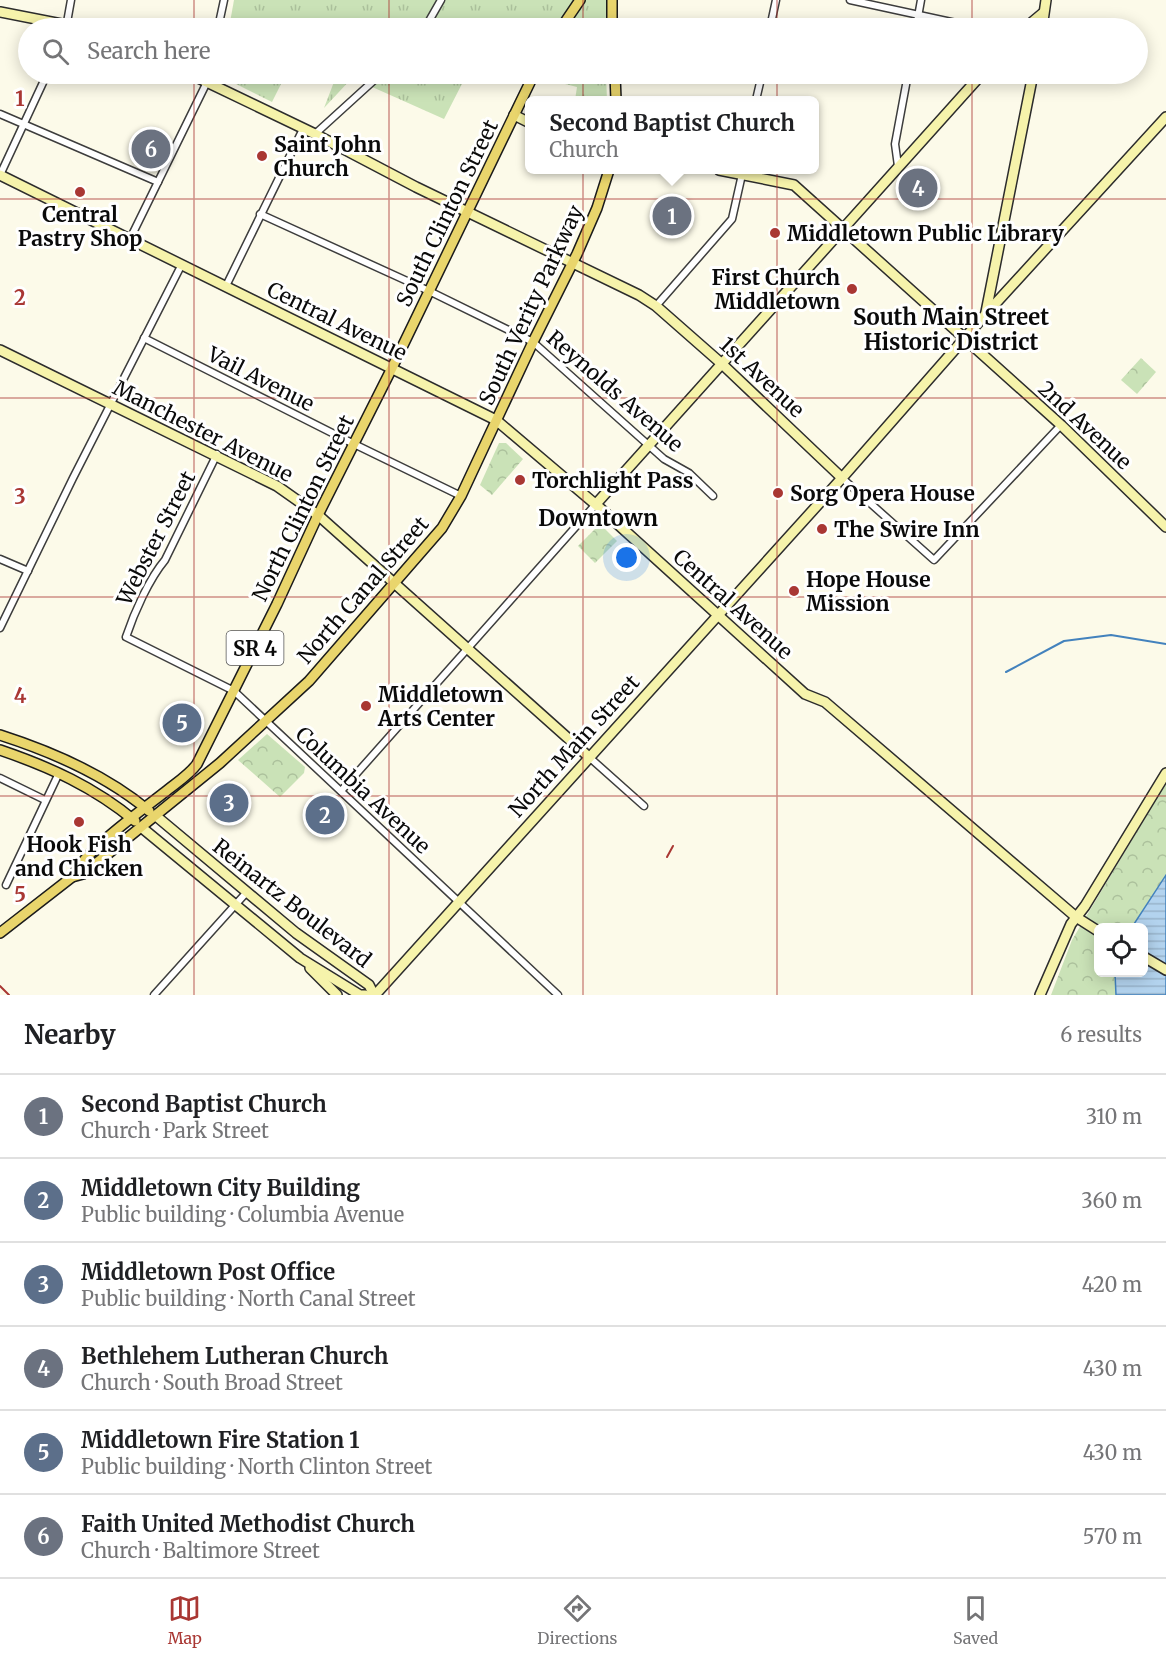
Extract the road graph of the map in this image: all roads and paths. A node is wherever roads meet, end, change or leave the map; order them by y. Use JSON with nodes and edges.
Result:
{"nodes":[{"id":1,"x":71,"y":0,"type":"edge"},
{"id":2,"x":224,"y":0,"type":"edge"},
{"id":3,"x":441,"y":0,"type":"edge"},
{"id":4,"x":580,"y":0,"type":"edge"},
{"id":5,"x":612,"y":0,"type":"edge"},
{"id":6,"x":776,"y":0,"type":"edge"},
{"id":7,"x":850,"y":0,"type":"edge"},
{"id":8,"x":921,"y":0,"type":"edge"},
{"id":9,"x":1046,"y":0,"type":"edge"},
{"id":10,"x":0,"y":12,"type":"edge"},
{"id":11,"x":1043,"y":13,"type":"junction"},
{"id":12,"x":919,"y":14,"type":"junction"},
{"id":13,"x":26,"y":18,"type":"edge"},
{"id":14,"x":68,"y":18,"type":"edge"},
{"id":15,"x":220,"y":18,"type":"edge"},
{"id":16,"x":431,"y":18,"type":"edge"},
{"id":17,"x":568,"y":18,"type":"edge"},
{"id":18,"x":612,"y":18,"type":"edge"},
{"id":19,"x":772,"y":18,"type":"edge"},
{"id":20,"x":918,"y":18,"type":"edge"},
{"id":21,"x":936,"y":18,"type":"edge"},
{"id":22,"x":1037,"y":18,"type":"edge"},
{"id":23,"x":1043,"y":18,"type":"edge"},
{"id":24,"x":42,"y":84,"type":"edge"},
{"id":25,"x":205,"y":84,"type":"edge"},
{"id":26,"x":219,"y":84,"type":"edge"},
{"id":27,"x":370,"y":84,"type":"edge"},
{"id":28,"x":529,"y":84,"type":"edge"},
{"id":29,"x":906,"y":84,"type":"edge"},
{"id":30,"x":973,"y":84,"type":"edge"},
{"id":31,"x":1031,"y":84,"type":"edge"},
{"id":32,"x":0,"y":114,"type":"edge"},
{"id":33,"x":514,"y":115,"type":"junction"},
{"id":34,"x":1166,"y":117,"type":"edge"},
{"id":35,"x":525,"y":120,"type":"edge"},
{"id":36,"x":23,"y":124,"type":"junction"},
{"id":37,"x":303,"y":129,"type":"junction"},
{"id":38,"x":315,"y":134,"type":"junction"},
{"id":39,"x":898,"y":165,"type":"junction"},
{"id":40,"x":608,"y":174,"type":"edge"},
{"id":41,"x":743,"y":174,"type":"edge"},
{"id":42,"x":751,"y":174,"type":"edge"},
{"id":43,"x":0,"y":175,"type":"edge"},
{"id":44,"x":158,"y":182,"type":"junction"},
{"id":45,"x":468,"y":212,"type":"junction"},
{"id":46,"x":260,"y":214,"type":"junction"},
{"id":47,"x":842,"y":230,"type":"junction"},
{"id":48,"x":130,"y":239,"type":"junction"},
{"id":49,"x":572,"y":263,"type":"junction"},
{"id":50,"x":182,"y":264,"type":"junction"},
{"id":51,"x":226,"y":286,"type":"junction"},
{"id":52,"x":429,"y":291,"type":"junction"},
{"id":53,"x":656,"y":306,"type":"junction"},
{"id":54,"x":985,"y":315,"type":"junction"},
{"id":55,"x":144,"y":338,"type":"junction"},
{"id":56,"x":964,"y":339,"type":"junction"},
{"id":57,"x":533,"y":342,"type":"junction"},
{"id":58,"x":0,"y":350,"type":"edge"},
{"id":59,"x":722,"y":364,"type":"junction"},
{"id":60,"x":392,"y":368,"type":"junction"},
{"id":61,"x":111,"y":404,"type":"junction"},
{"id":62,"x":496,"y":420,"type":"junction"},
{"id":63,"x":1061,"y":425,"type":"junction"},
{"id":64,"x":354,"y":444,"type":"junction"},
{"id":65,"x":649,"y":445,"type":"junction"},
{"id":66,"x":217,"y":454,"type":"junction"},
{"id":67,"x":842,"y":478,"type":"junction"},
{"id":68,"x":461,"y":496,"type":"junction"},
{"id":69,"x":713,"y":496,"type":"dead end"},
{"id":70,"x":596,"y":504,"type":"junction"},
{"id":71,"x":318,"y":515,"type":"junction"},
{"id":72,"x":1166,"y":527,"type":"edge"},
{"id":73,"x":0,"y":559,"type":"edge"},
{"id":74,"x":28,"y":571,"type":"junction"},
{"id":75,"x":394,"y":583,"type":"junction"},
{"id":76,"x":717,"y":615,"type":"junction"},
{"id":77,"x":0,"y":628,"type":"edge"},
{"id":78,"x":126,"y":637,"type":"joint"},
{"id":79,"x":467,"y":648,"type":"junction"},
{"id":80,"x":234,"y":691,"type":"junction"},
{"id":81,"x":265,"y":720,"type":"junction"},
{"id":82,"x":0,"y":735,"type":"edge"},
{"id":83,"x":0,"y":750,"type":"edge"},
{"id":84,"x":589,"y":757,"type":"junction"},
{"id":85,"x":59,"y":773,"type":"junction"},
{"id":86,"x":1166,"y":773,"type":"edge"},
{"id":87,"x":0,"y":778,"type":"edge"},
{"id":88,"x":341,"y":791,"type":"junction"},
{"id":89,"x":45,"y":800,"type":"junction"},
{"id":90,"x":644,"y":806,"type":"dead end"},
{"id":91,"x":146,"y":807,"type":"junction"},
{"id":92,"x":156,"y":816,"type":"junction"},
{"id":93,"x":131,"y":818,"type":"junction"},
{"id":94,"x":141,"y":826,"type":"junction"},
{"id":95,"x":72,"y":877,"type":"junction"},
{"id":96,"x":6,"y":885,"type":"dead end"},
{"id":97,"x":246,"y":893,"type":"junction"},
{"id":98,"x":458,"y":902,"type":"junction"},
{"id":99,"x":235,"y":906,"type":"junction"},
{"id":100,"x":1076,"y":917,"type":"junction"},
{"id":101,"x":1094,"y":928,"type":"edge"},
{"id":102,"x":0,"y":933,"type":"edge"},
{"id":103,"x":300,"y":958,"type":"junction"},
{"id":104,"x":1148,"y":960,"type":"edge"},
{"id":105,"x":1166,"y":970,"type":"edge"},
{"id":106,"x":154,"y":995,"type":"edge"},
{"id":107,"x":337,"y":995,"type":"edge"},
{"id":108,"x":364,"y":995,"type":"edge"},
{"id":109,"x":374,"y":995,"type":"edge"},
{"id":110,"x":558,"y":995,"type":"edge"},
{"id":111,"x":1040,"y":995,"type":"edge"}],
"edges":[{"from":1,"to":14,"type":"street"},
{"from":2,"to":15,"type":"street"},
{"from":3,"to":16,"type":"street"},
{"from":4,"to":17,"type":"main road"},
{"from":5,"to":18,"type":"main road"},
{"from":6,"to":19,"type":"street"},
{"from":7,"to":12,"type":"street"},
{"from":8,"to":12,"type":"street"},
{"from":9,"to":11,"type":"street"},
{"from":10,"to":13,"type":"street"},
{"from":11,"to":22,"type":"street"},
{"from":11,"to":23,"type":"street"},
{"from":12,"to":20,"type":"street"},
{"from":12,"to":21,"type":"street"},
{"from":24,"to":36,"type":"street"},
{"from":25,"to":44,"type":"street"},
{"from":26,"to":37,"type":"street","name":"1st Avenue"},
{"from":27,"to":38,"type":"street"},
{"from":28,"to":33,"type":"main road","name":"South Clinton Street","number":"SR 4"},
{"from":29,"to":39,"type":"street"},
{"from":30,"to":39,"type":"street"},
{"from":31,"to":54,"type":"street"},
{"from":32,"to":36,"type":"street"},
{"from":33,"to":35,"type":"street"},
{"from":33,"to":45,"type":"main road","name":"South Clinton Street","number":"SR 4"},
{"from":34,"to":54,"type":"street","name":"North Main Street"},
{"from":36,"to":43,"type":"street"},
{"from":36,"to":44,"type":"street"},
{"from":37,"to":38,"type":"street","name":"1st Avenue"},
{"from":37,"to":46,"type":"street"},
{"from":38,"to":45,"type":"street","name":"1st Avenue"},
{"from":39,"to":47,"type":"street"},
{"from":40,"to":49,"type":"main road","name":"South Verity Parkway","number":"SR 4"},
{"from":41,"to":53,"type":"street"},
{"from":42,"to":47,"type":"street","name":"2nd Avenue"},
{"from":43,"to":48,"type":"street","name":"Central Avenue"},
{"from":44,"to":48,"type":"street"},
{"from":45,"to":49,"type":"street","name":"1st Avenue"},
{"from":45,"to":52,"type":"main road","name":"South Clinton Street","number":"SR 4"},
{"from":46,"to":51,"type":"street"},
{"from":46,"to":52,"type":"street","name":"Reynolds Avenue"},
{"from":47,"to":56,"type":"street","name":"2nd Avenue"},
{"from":47,"to":59,"type":"street"},
{"from":48,"to":50,"type":"street","name":"Central Avenue"},
{"from":49,"to":53,"type":"street","name":"1st Avenue"},
{"from":49,"to":57,"type":"main road","name":"South Verity Parkway","number":"SR 4"},
{"from":50,"to":51,"type":"street","name":"Central Avenue"},
{"from":50,"to":55,"type":"street"},
{"from":51,"to":60,"type":"street","name":"Central Avenue"},
{"from":52,"to":57,"type":"street","name":"Reynolds Avenue"},
{"from":52,"to":60,"type":"main road","name":"South Clinton Street","number":"SR 4"},
{"from":53,"to":59,"type":"street","name":"1st Avenue"},
{"from":54,"to":56,"type":"street","name":"North Main Street"},
{"from":55,"to":61,"type":"street"},
{"from":55,"to":64,"type":"street","name":"Vail Avenue"},
{"from":56,"to":63,"type":"street","name":"2nd Avenue"},
{"from":56,"to":67,"type":"street","name":"North Main Street"},
{"from":57,"to":62,"type":"main road","name":"South Verity Parkway","number":"SR 4"},
{"from":57,"to":65,"type":"street","name":"Reynolds Avenue"},
{"from":58,"to":61,"type":"street","name":"Manchester Avenue"},
{"from":59,"to":65,"type":"street"},
{"from":59,"to":67,"type":"street","name":"1st Avenue"},
{"from":60,"to":62,"type":"street","name":"Central Avenue"},
{"from":60,"to":64,"type":"main road","name":"North Clinton Street","number":"SR 4"},
{"from":61,"to":66,"type":"street","name":"Manchester Avenue"},
{"from":61,"to":74,"type":"street"},
{"from":62,"to":68,"type":"main road","name":"North Canal Street","number":"SR 4"},
{"from":62,"to":70,"type":"street","name":"Central Avenue"},
{"from":63,"to":67,"type":"street","name":"1st Avenue"},
{"from":63,"to":72,"type":"street","name":"2nd Avenue"},
{"from":64,"to":68,"type":"street","name":"Vail Avenue"},
{"from":64,"to":71,"type":"main road","name":"North Clinton Street","number":"SR 4"},
{"from":65,"to":69,"type":"street","name":"Reynolds Avenue"},
{"from":65,"to":70,"type":"street"},
{"from":66,"to":71,"type":"street","name":"Manchester Avenue"},
{"from":66,"to":78,"type":"street","name":"Webster Street"},
{"from":67,"to":76,"type":"street","name":"North Main Street"},
{"from":68,"to":75,"type":"main road","name":"North Canal Street","number":"SR 4"},
{"from":70,"to":76,"type":"street","name":"Central Avenue"},
{"from":70,"to":79,"type":"street"},
{"from":71,"to":75,"type":"street","name":"Manchester Avenue"},
{"from":71,"to":80,"type":"main road","name":"North Clinton Street","number":"SR 4"},
{"from":73,"to":74,"type":"street"},
{"from":74,"to":77,"type":"street"},
{"from":75,"to":79,"type":"street","name":"Manchester Avenue"},
{"from":75,"to":81,"type":"main road","name":"North Canal Street","number":"SR 4"},
{"from":76,"to":84,"type":"street","name":"North Main Street"},
{"from":76,"to":100,"type":"street","name":"Central Avenue"},
{"from":78,"to":80,"type":"street","name":"Columbia Avenue"},
{"from":79,"to":84,"type":"street","name":"Manchester Avenue"},
{"from":79,"to":88,"type":"street"},
{"from":80,"to":81,"type":"street","name":"Columbia Avenue"},
{"from":80,"to":91,"type":"main road","name":"North Clinton Street","number":"SR 4"},
{"from":81,"to":88,"type":"street","name":"Columbia Avenue"},
{"from":81,"to":92,"type":"main road","name":"North Canal Street","number":"SR 4"},
{"from":82,"to":91,"type":"main road","name":"Reinartz Boulevard"},
{"from":83,"to":85,"type":"main road","name":"Reinartz Boulevard"},
{"from":84,"to":90,"type":"street","name":"Manchester Avenue"},
{"from":84,"to":98,"type":"street","name":"North Main Street"},
{"from":85,"to":89,"type":"street"},
{"from":85,"to":93,"type":"main road","name":"Reinartz Boulevard"},
{"from":86,"to":100,"type":"street"},
{"from":87,"to":89,"type":"street"},
{"from":88,"to":98,"type":"street","name":"Columbia Avenue"},
{"from":89,"to":96,"type":"street"},
{"from":91,"to":92,"type":"main road","name":"Reinartz Boulevard"},
{"from":91,"to":93,"type":"main road","number":"SR 4"},
{"from":92,"to":94,"type":"main road","name":"North Canal Street","number":"SR 4"},
{"from":92,"to":97,"type":"street","name":"Reinartz Boulevard"},
{"from":93,"to":94,"type":"main road","name":"Reinartz Boulevard"},
{"from":93,"to":95,"type":"main road","number":"SR 4"},
{"from":94,"to":95,"type":"main road","number":"SR 4"},
{"from":94,"to":99,"type":"street","name":"Reinartz Boulevard"},
{"from":95,"to":102,"type":"main road","number":"SR 4"},
{"from":97,"to":99,"type":"street"},
{"from":97,"to":109,"type":"street","name":"Reinartz Boulevard"},
{"from":98,"to":109,"type":"street","name":"North Main Street"},
{"from":98,"to":110,"type":"street","name":"Columbia Avenue"},
{"from":99,"to":103,"type":"street","name":"Reinartz Boulevard"},
{"from":99,"to":106,"type":"street"},
{"from":100,"to":101,"type":"street","name":"Central Avenue"},
{"from":100,"to":111,"type":"street"},
{"from":103,"to":107,"type":"street"},
{"from":103,"to":108,"type":"street","name":"Reinartz Boulevard"},
{"from":104,"to":105,"type":"street"}]}
